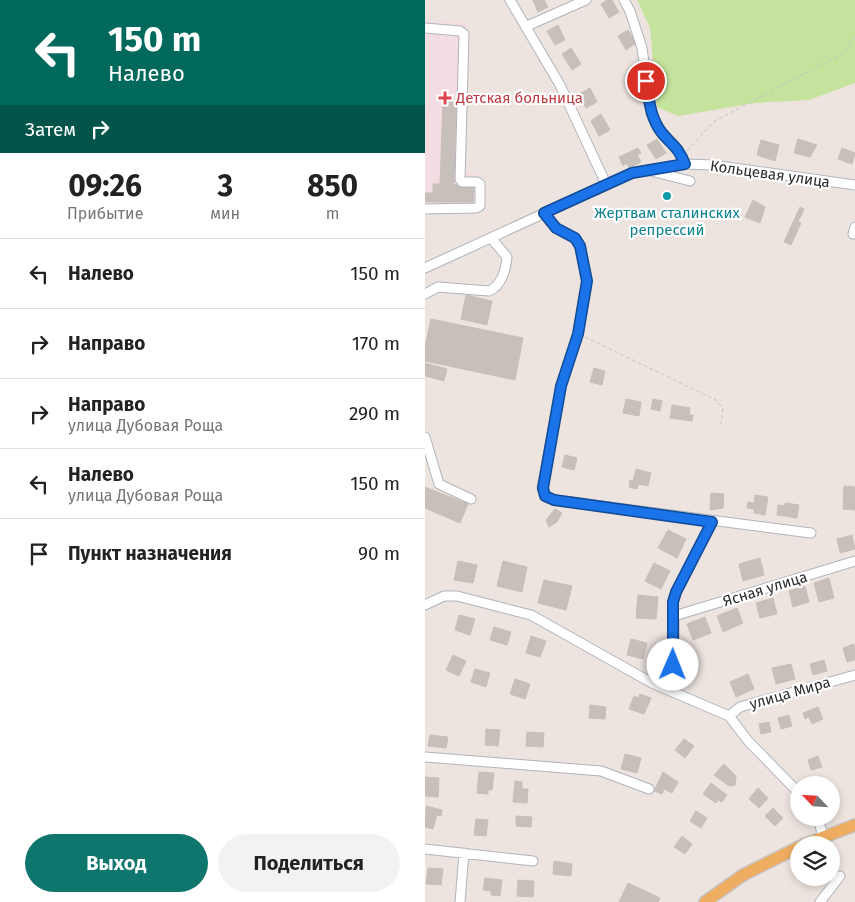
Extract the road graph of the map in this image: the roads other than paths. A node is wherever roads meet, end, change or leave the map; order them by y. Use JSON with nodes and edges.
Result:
{"nodes":[{"id":1,"x":510,"y":0,"type":"edge"},
{"id":2,"x":586,"y":0,"type":"edge"},
{"id":3,"x":624,"y":0,"type":"edge"},
{"id":4,"x":527,"y":26,"type":"junction"},
{"id":5,"x":425,"y":28,"type":"edge"},
{"id":6,"x":683,"y":160,"type":"junction"},
{"id":7,"x":649,"y":170,"type":"junction"},
{"id":8,"x":690,"y":181,"type":"dead end"},
{"id":9,"x":606,"y":184,"type":"junction"},
{"id":10,"x":855,"y":185,"type":"edge"},
{"id":11,"x":425,"y":208,"type":"edge"},
{"id":12,"x":544,"y":213,"type":"junction"},
{"id":13,"x":491,"y":238,"type":"junction"},
{"id":14,"x":425,"y":268,"type":"edge"},
{"id":15,"x":425,"y":294,"type":"edge"},
{"id":16,"x":425,"y":436,"type":"edge"},
{"id":17,"x":471,"y":499,"type":"dead end"},
{"id":18,"x":712,"y":522,"type":"junction"},
{"id":19,"x":811,"y":533,"type":"dead end"},
{"id":20,"x":855,"y":561,"type":"edge"},
{"id":21,"x":425,"y":605,"type":"edge"},
{"id":22,"x":674,"y":616,"type":"junction"},
{"id":23,"x":855,"y":675,"type":"edge"},
{"id":24,"x":674,"y":692,"type":"junction"},
{"id":25,"x":729,"y":716,"type":"junction"},
{"id":26,"x":425,"y":757,"type":"edge"},
{"id":27,"x":790,"y":784,"type":"edge"},
{"id":28,"x":649,"y":789,"type":"dead end"},
{"id":29,"x":855,"y":825,"type":"edge"},
{"id":30,"x":826,"y":836,"type":"edge"},
{"id":31,"x":425,"y":849,"type":"edge"},
{"id":32,"x":790,"y":852,"type":"edge"},
{"id":33,"x":464,"y":853,"type":"junction"},
{"id":34,"x":533,"y":862,"type":"dead end"},
{"id":35,"x":832,"y":886,"type":"edge"},
{"id":36,"x":460,"y":902,"type":"edge"},
{"id":37,"x":705,"y":902,"type":"edge"},
{"id":38,"x":820,"y":902,"type":"edge"}],
"edges":[{"from":1,"to":4,"type":"street"},
{"from":2,"to":4,"type":"street"},
{"from":3,"to":6,"type":"street"},
{"from":4,"to":9,"type":"street"},
{"from":5,"to":11,"type":"street"},
{"from":6,"to":7,"type":"street","name":"Кольцевая улица"},
{"from":6,"to":10,"type":"street","name":"Кольцевая улица"},
{"from":7,"to":8,"type":"street"},
{"from":7,"to":9,"type":"street","name":"Кольцевая улица"},
{"from":9,"to":12,"type":"street","name":"Кольцевая улица"},
{"from":12,"to":13,"type":"street","name":"Кольцевая улица"},
{"from":12,"to":18,"type":"street"},
{"from":13,"to":14,"type":"street","name":"Кольцевая улица"},
{"from":13,"to":15,"type":"street"},
{"from":16,"to":17,"type":"street"},
{"from":18,"to":19,"type":"street"},
{"from":18,"to":22,"type":"street"},
{"from":20,"to":22,"type":"street","name":"Ясная улица"},
{"from":21,"to":24,"type":"street"},
{"from":22,"to":24,"type":"street"},
{"from":23,"to":25,"type":"street","name":"улица Мира"},
{"from":24,"to":25,"type":"street"},
{"from":25,"to":27,"type":"street"},
{"from":26,"to":28,"type":"street"},
{"from":29,"to":30,"type":"main road"},
{"from":31,"to":33,"type":"street"},
{"from":32,"to":37,"type":"main road"},
{"from":33,"to":34,"type":"street"},
{"from":33,"to":36,"type":"street"},
{"from":35,"to":38,"type":"street"}]}
